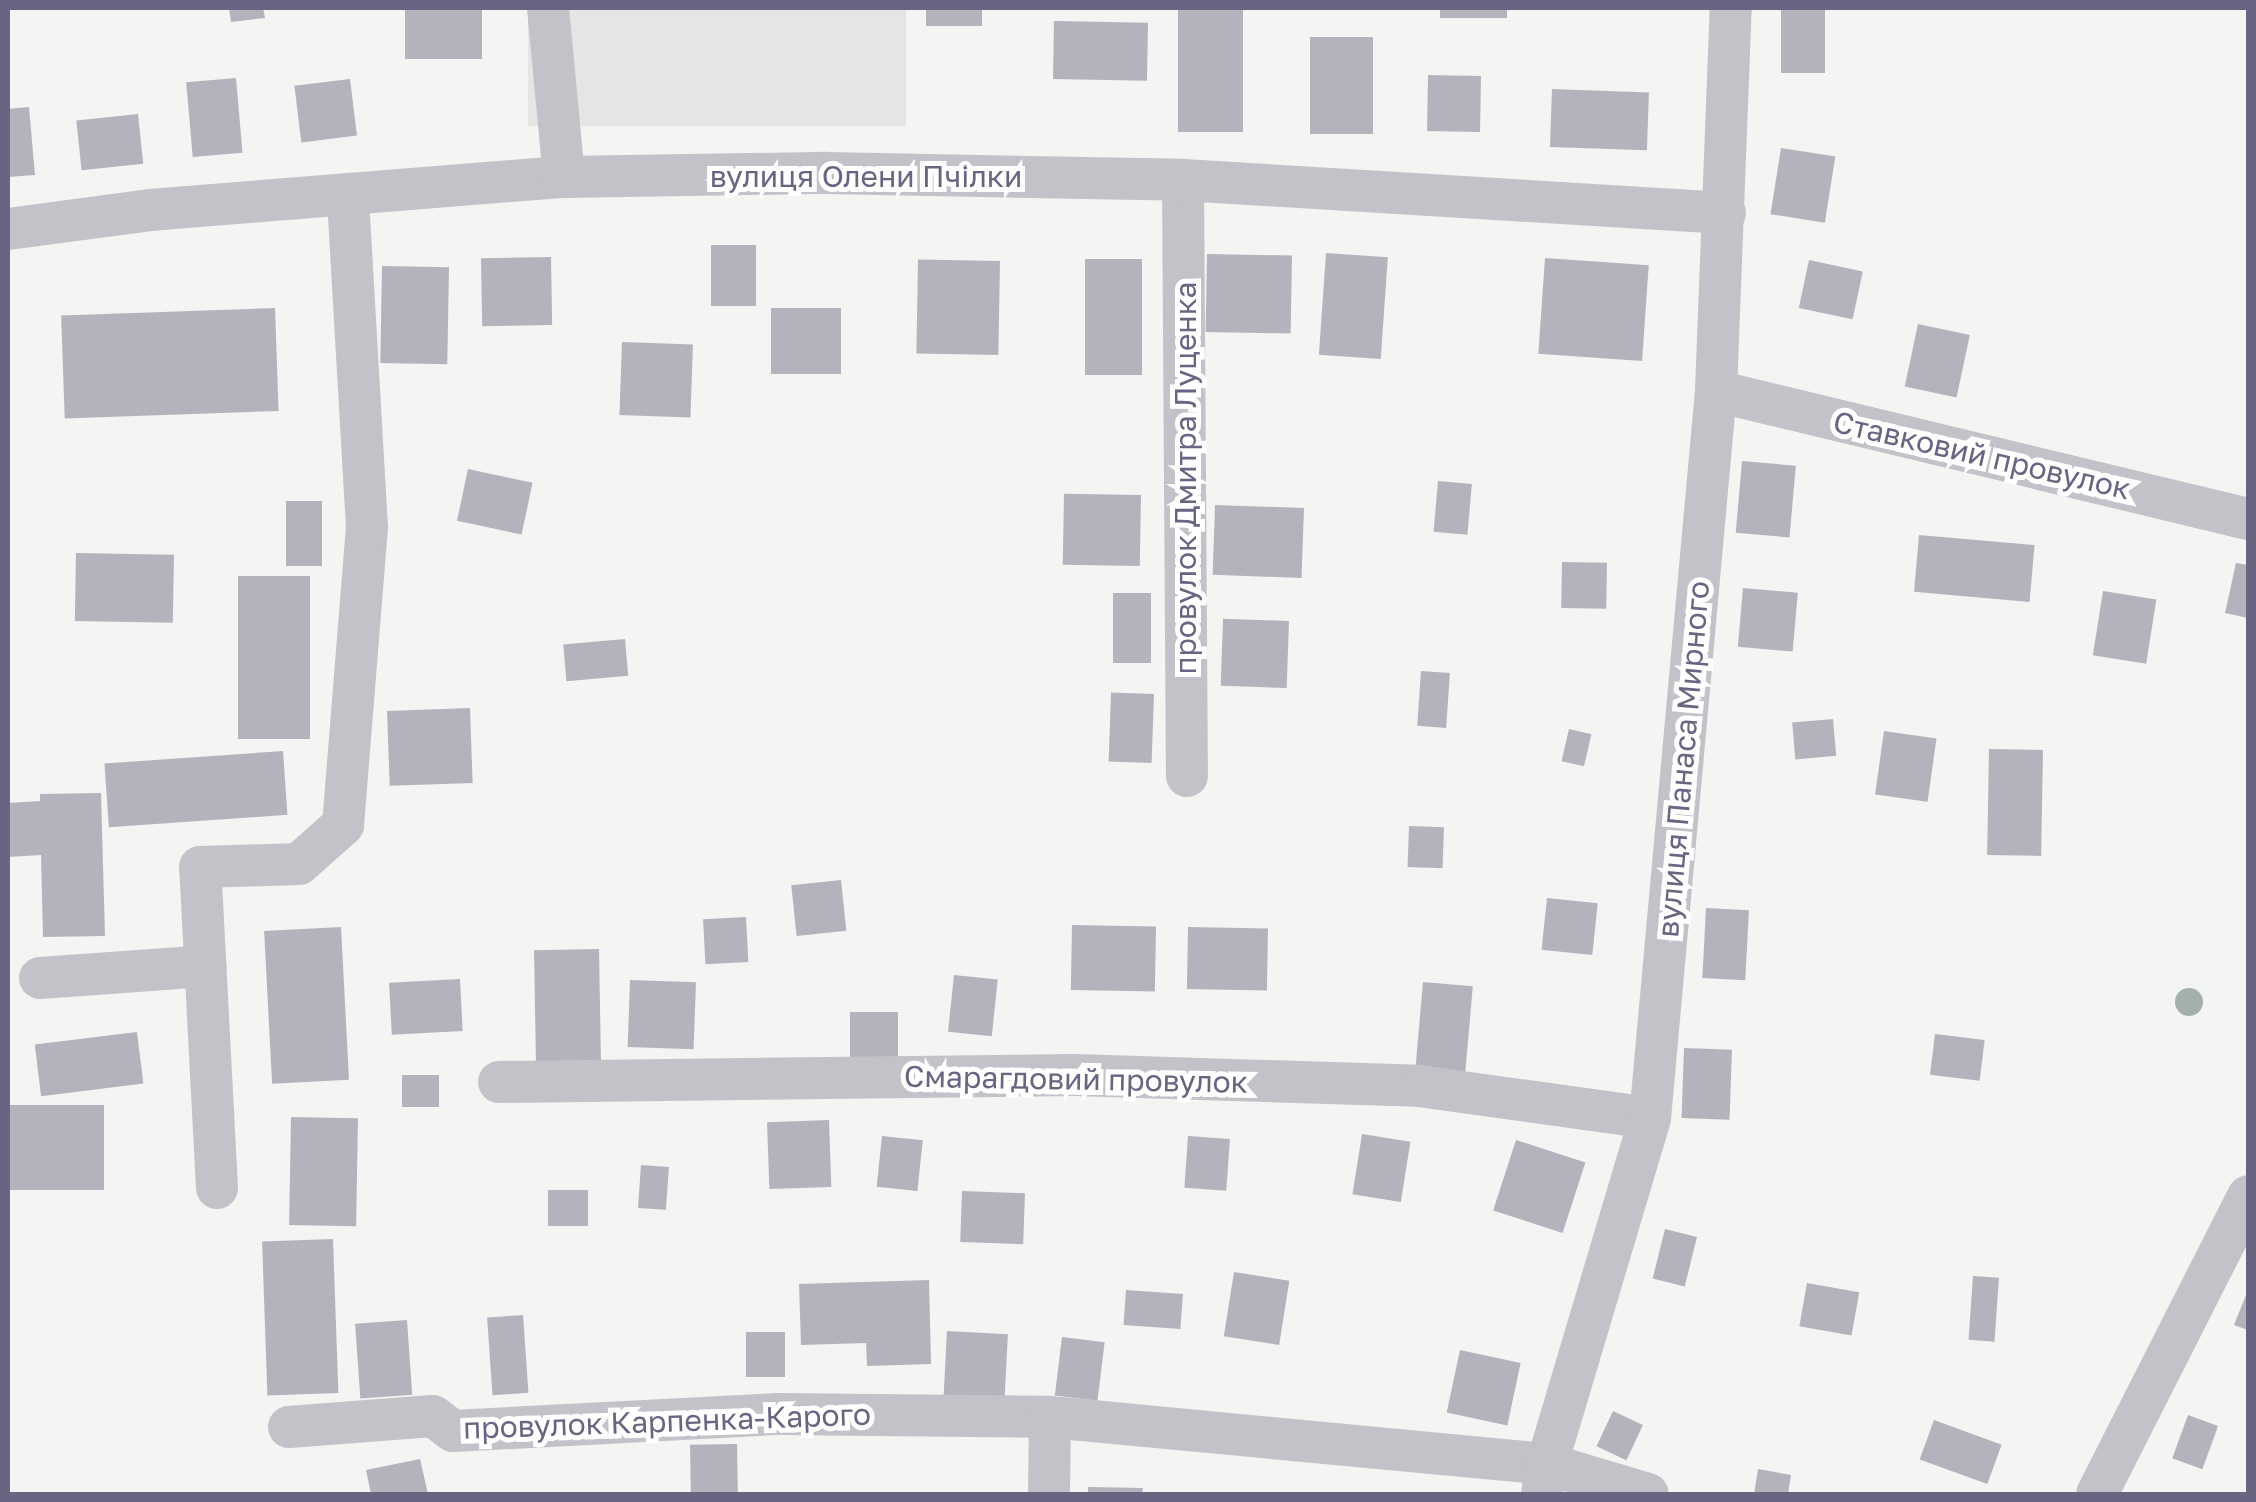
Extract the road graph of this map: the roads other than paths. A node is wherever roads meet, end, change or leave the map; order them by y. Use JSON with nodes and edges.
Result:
{"nodes":[{"id":1,"x":548,"y":8,"type":"edge"},
{"id":2,"x":1730,"y":8,"type":"edge"},
{"id":3,"x":564,"y":177,"type":"junction"},
{"id":4,"x":1183,"y":180,"type":"junction"},
{"id":5,"x":348,"y":195,"type":"junction"},
{"id":6,"x":1725,"y":213,"type":"junction"},
{"id":7,"x":8,"y":229,"type":"edge"},
{"id":8,"x":1716,"y":392,"type":"junction"},
{"id":9,"x":2248,"y":519,"type":"edge"},
{"id":10,"x":1187,"y":776,"type":"dead end"},
{"id":11,"x":206,"y":966,"type":"junction"},
{"id":12,"x":40,"y":978,"type":"dead end"},
{"id":13,"x":499,"y":1082,"type":"dead end"},
{"id":14,"x":1650,"y":1118,"type":"junction"},
{"id":15,"x":217,"y":1188,"type":"dead end"},
{"id":16,"x":2248,"y":1196,"type":"edge"},
{"id":17,"x":1050,"y":1418,"type":"junction"},
{"id":18,"x":289,"y":1427,"type":"dead end"},
{"id":19,"x":1545,"y":1479,"type":"edge"},
{"id":20,"x":1049,"y":1494,"type":"edge"},
{"id":21,"x":1648,"y":1494,"type":"edge"},
{"id":22,"x":2097,"y":1494,"type":"edge"}],
"edges":[{"from":1,"to":3,"type":"street"},
{"from":2,"to":6,"type":"street","name":"вулиця Панаса Мирного"},
{"from":3,"to":4,"type":"street","name":"вулиця Олени Пчілки"},
{"from":3,"to":5,"type":"street","name":"вулиця Олени Пчілки"},
{"from":4,"to":6,"type":"street","name":"вулиця Олени Пчілки"},
{"from":4,"to":10,"type":"street","name":"провулок Дмитра Луценка"},
{"from":5,"to":7,"type":"street","name":"вулиця Олени Пчілки"},
{"from":5,"to":11,"type":"street"},
{"from":6,"to":8,"type":"street","name":"вулиця Панаса Мирного"},
{"from":8,"to":9,"type":"street","name":"Ставковий провулок"},
{"from":8,"to":14,"type":"street","name":"вулиця Панаса Мирного"},
{"from":11,"to":12,"type":"street"},
{"from":11,"to":15,"type":"street"},
{"from":13,"to":14,"type":"street","name":"Смарагдовий провулок"},
{"from":14,"to":19,"type":"street","name":"вулиця Панаса Мирного"},
{"from":16,"to":22,"type":"street"},
{"from":17,"to":18,"type":"street","name":"провулок Карпенка-Карого"},
{"from":17,"to":19,"type":"street","name":"провулок Карпенка-Карого"},
{"from":17,"to":20,"type":"street"},
{"from":19,"to":21,"type":"street","name":"провулок Карпенка-Карого"}]}
